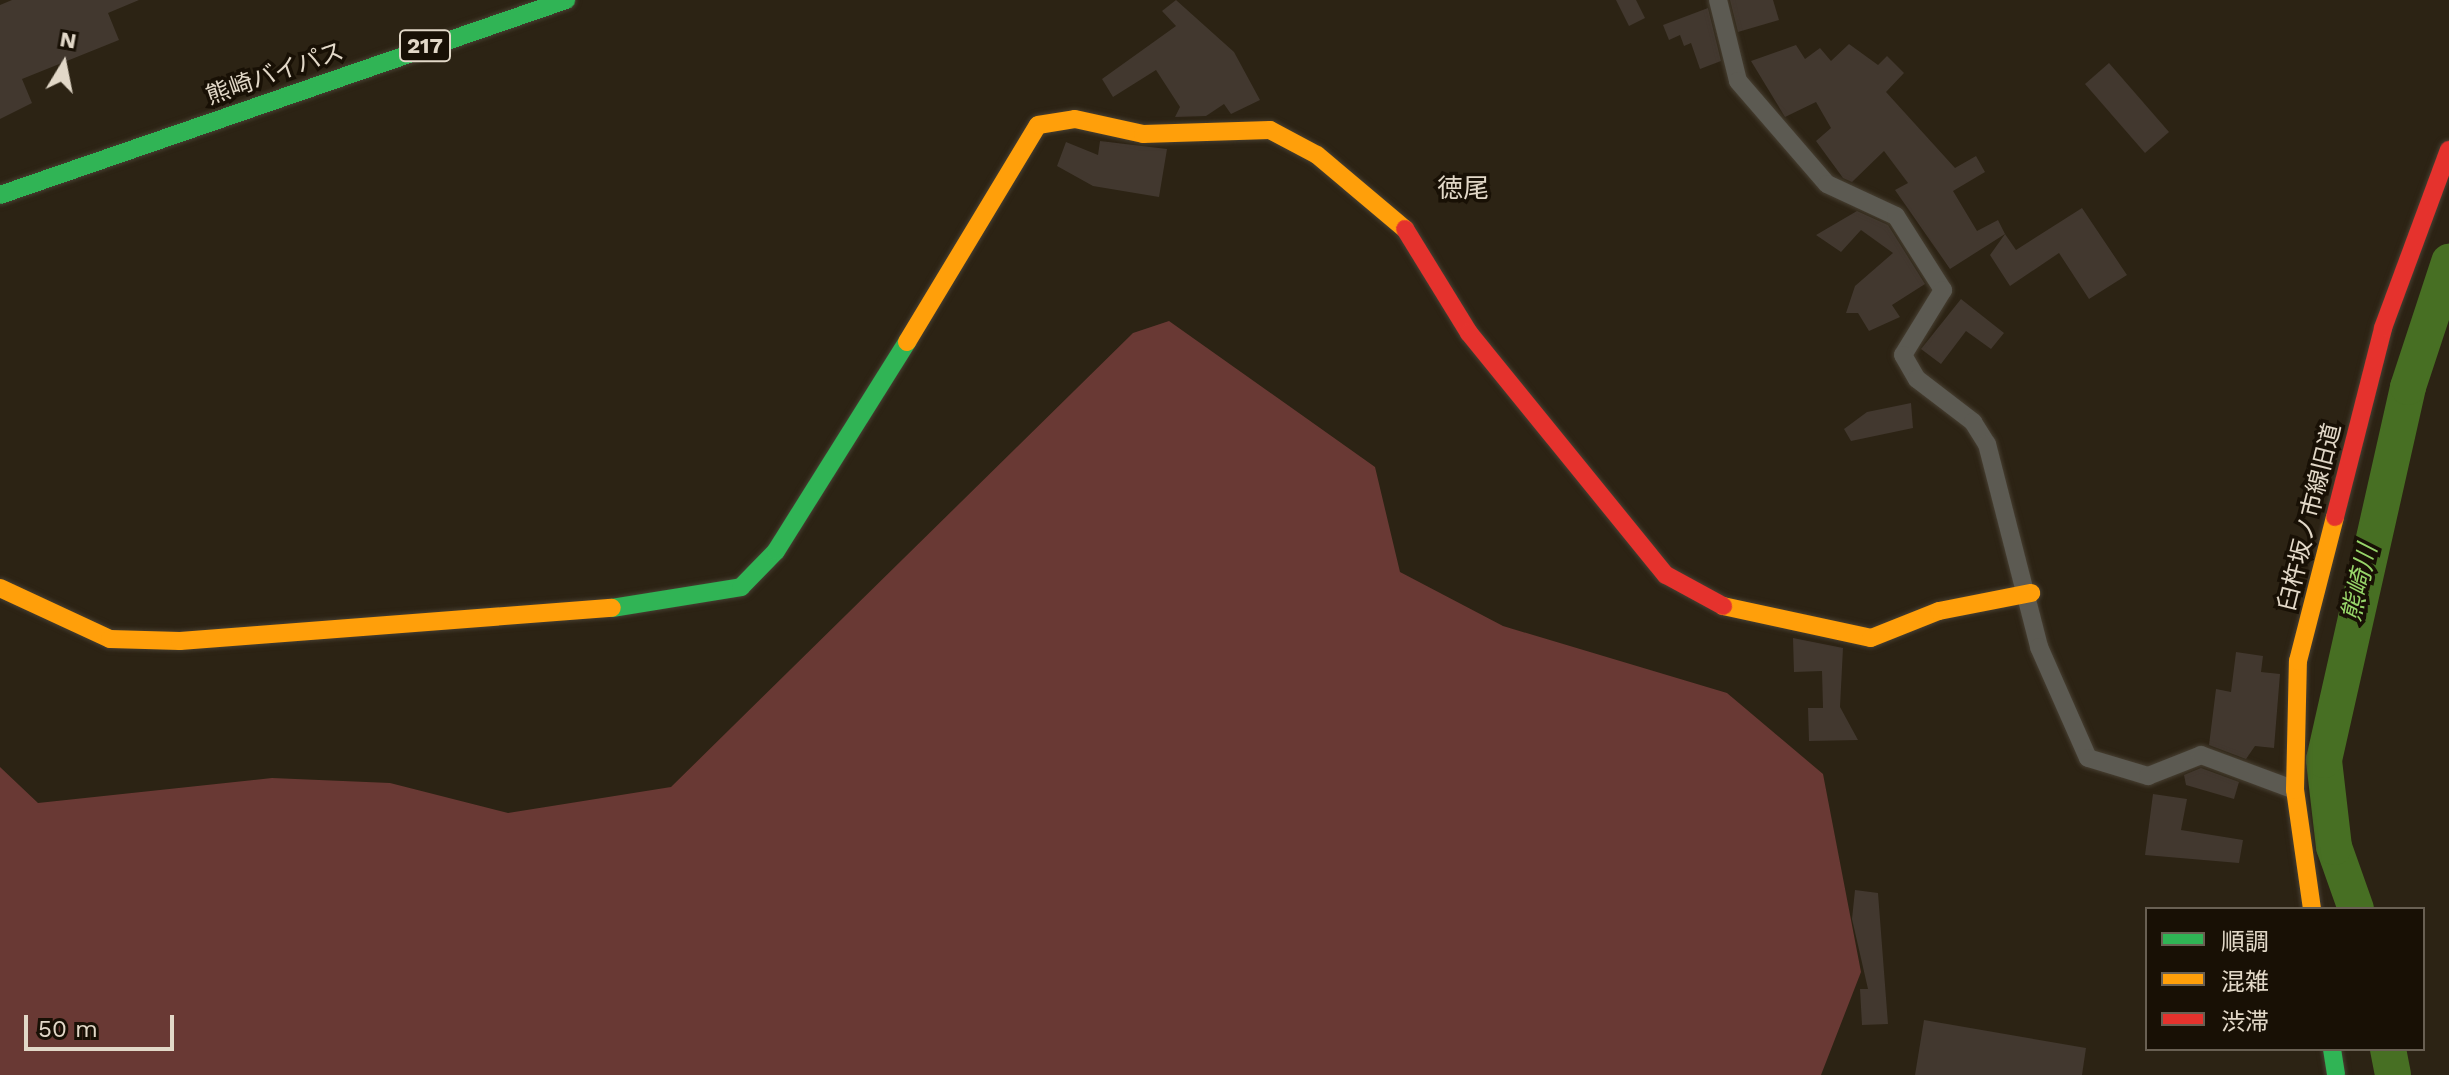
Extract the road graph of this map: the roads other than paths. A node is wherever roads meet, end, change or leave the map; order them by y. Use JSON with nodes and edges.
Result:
{"nodes":[{"id":1,"x":566,"y":0,"type":"edge"},
{"id":2,"x":1718,"y":0,"type":"edge"},
{"id":3,"x":2449,"y":150,"type":"edge"},
{"id":4,"x":0,"y":195,"type":"edge"},
{"id":5,"x":0,"y":588,"type":"edge"},
{"id":6,"x":2031,"y":593,"type":"junction"},
{"id":7,"x":2295,"y":790,"type":"junction"},
{"id":8,"x":2312,"y":907,"type":"edge"},
{"id":9,"x":2332,"y":1051,"type":"edge"},
{"id":10,"x":2336,"y":1075,"type":"edge"}],
"edges":[{"from":1,"to":4,"type":"main road","name":"熊崎バイパス","number":"217"},
{"from":2,"to":6,"type":"street"},
{"from":3,"to":7,"type":"main road","name":"臼杵坂ノ市線旧道"},
{"from":5,"to":6,"type":"main road"},
{"from":6,"to":7,"type":"street"},
{"from":7,"to":8,"type":"main road","name":"臼杵坂ノ市線旧道"},
{"from":9,"to":10,"type":"main road"}]}
